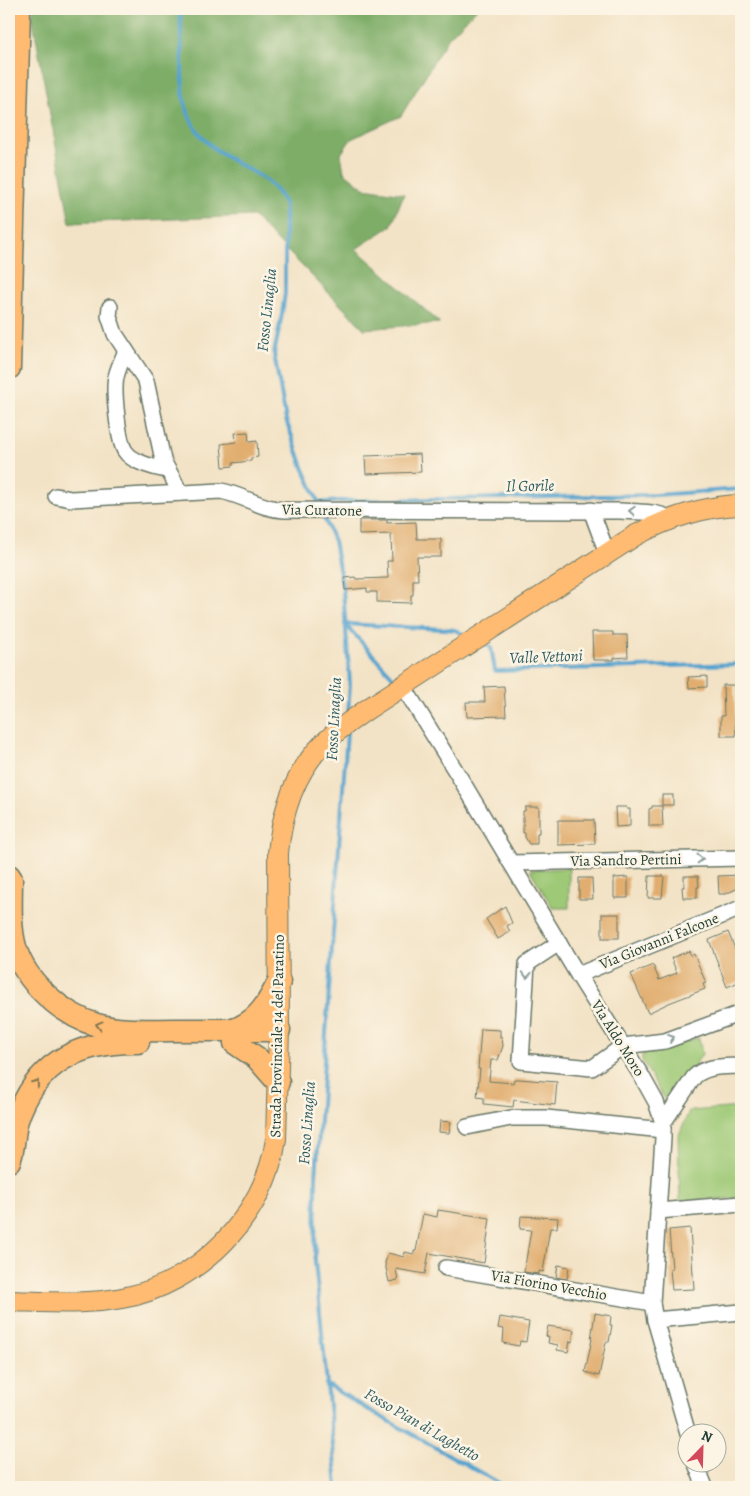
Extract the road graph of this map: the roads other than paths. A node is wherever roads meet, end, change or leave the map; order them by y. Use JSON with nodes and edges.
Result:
{"nodes":[{"id":1,"x":19,"y":9,"type":"edge"},
{"id":2,"x":110,"y":307,"type":"dead end"},
{"id":3,"x":126,"y":351,"type":"junction"},
{"id":4,"x":9,"y":368,"type":"edge"},
{"id":5,"x":167,"y":470,"type":"junction"},
{"id":6,"x":179,"y":493,"type":"junction"},
{"id":7,"x":56,"y":496,"type":"dead end"},
{"id":8,"x":741,"y":505,"type":"edge"},
{"id":9,"x":591,"y":510,"type":"junction"},
{"id":10,"x":672,"y":519,"type":"junction"},
{"id":11,"x":607,"y":553,"type":"junction"},
{"id":12,"x":403,"y":686,"type":"junction"},
{"id":13,"x":741,"y":858,"type":"edge"},
{"id":14,"x":511,"y":863,"type":"junction"},
{"id":15,"x":9,"y":876,"type":"edge"},
{"id":16,"x":741,"y":908,"type":"edge"},
{"id":17,"x":559,"y":943,"type":"junction"},
{"id":18,"x":578,"y":975,"type":"junction"},
{"id":19,"x":279,"y":982,"type":"junction"},
{"id":20,"x":741,"y":1013,"type":"edge"},
{"id":21,"x":235,"y":1036,"type":"junction"},
{"id":22,"x":279,"y":1037,"type":"junction"},
{"id":23,"x":623,"y":1046,"type":"junction"},
{"id":24,"x":741,"y":1066,"type":"edge"},
{"id":25,"x":278,"y":1082,"type":"junction"},
{"id":26,"x":663,"y":1126,"type":"junction"},
{"id":27,"x":467,"y":1127,"type":"dead end"},
{"id":28,"x":9,"y":1161,"type":"edge"},
{"id":29,"x":741,"y":1204,"type":"edge"},
{"id":30,"x":658,"y":1211,"type":"junction"},
{"id":31,"x":446,"y":1268,"type":"dead end"},
{"id":32,"x":9,"y":1301,"type":"edge"},
{"id":33,"x":652,"y":1302,"type":"junction"},
{"id":34,"x":741,"y":1312,"type":"edge"},
{"id":35,"x":655,"y":1320,"type":"junction"},
{"id":36,"x":685,"y":1424,"type":"edge"},
{"id":37,"x":700,"y":1474,"type":"edge"},
{"id":38,"x":705,"y":1487,"type":"edge"}],
"edges":[{"from":1,"to":4,"type":"highway"},
{"from":2,"to":3,"type":"street"},
{"from":3,"to":5,"type":"street"},
{"from":3,"to":5,"type":"street"},
{"from":5,"to":6,"type":"street"},
{"from":6,"to":7,"type":"street","name":"Via Curatone"},
{"from":6,"to":9,"type":"street","name":"Via Curatone"},
{"from":8,"to":10,"type":"main road","name":"Strada Provinciale 14 del Paratino"},
{"from":10,"to":9,"type":"street","name":"Via Curatone","one_way":true},
{"from":9,"to":11,"type":"street"},
{"from":10,"to":11,"type":"main road","name":"Strada Provinciale 14 del Paratino"},
{"from":11,"to":12,"type":"main road","name":"Strada Provinciale 14 del Paratino"},
{"from":12,"to":14,"type":"street","name":"Via Aldo Moro"},
{"from":12,"to":19,"type":"main road","name":"Strada Provinciale 14 del Paratino"},
{"from":14,"to":13,"type":"street","name":"Via Sandro Pertini","one_way":true},
{"from":14,"to":17,"type":"street","name":"Via Aldo Moro"},
{"from":21,"to":15,"type":"highway","one_way":true},
{"from":16,"to":18,"type":"street","name":"Via Giovanni Falcone"},
{"from":17,"to":18,"type":"street","name":"Via Aldo Moro"},
{"from":17,"to":23,"type":"street","one_way":true},
{"from":18,"to":23,"type":"street","name":"Via Aldo Moro"},
{"from":19,"to":21,"type":"highway"},
{"from":19,"to":22,"type":"main road","name":"Strada Provinciale 14 del Paratino"},
{"from":23,"to":20,"type":"street","one_way":true},
{"from":21,"to":22,"type":"highway"},
{"from":21,"to":25,"type":"highway"},
{"from":28,"to":21,"type":"highway","one_way":true},
{"from":22,"to":25,"type":"main road","name":"Strada Provinciale 14 del Paratino"},
{"from":23,"to":26,"type":"street","name":"Via Aldo Moro"},
{"from":24,"to":26,"type":"street"},
{"from":25,"to":32,"type":"main road","name":"Strada Provinciale 14 del Paratino"},
{"from":26,"to":27,"type":"street"},
{"from":26,"to":30,"type":"street","name":"Via Aldo Moro"},
{"from":29,"to":30,"type":"street"},
{"from":30,"to":33,"type":"street","name":"Via Aldo Moro"},
{"from":31,"to":33,"type":"street","name":"Via Fiorino Vecchio"},
{"from":33,"to":35,"type":"street","name":"Via Aldo Moro"},
{"from":34,"to":35,"type":"street"},
{"from":35,"to":36,"type":"street","name":"Via Aldo Moro"},
{"from":37,"to":38,"type":"street"}]}
